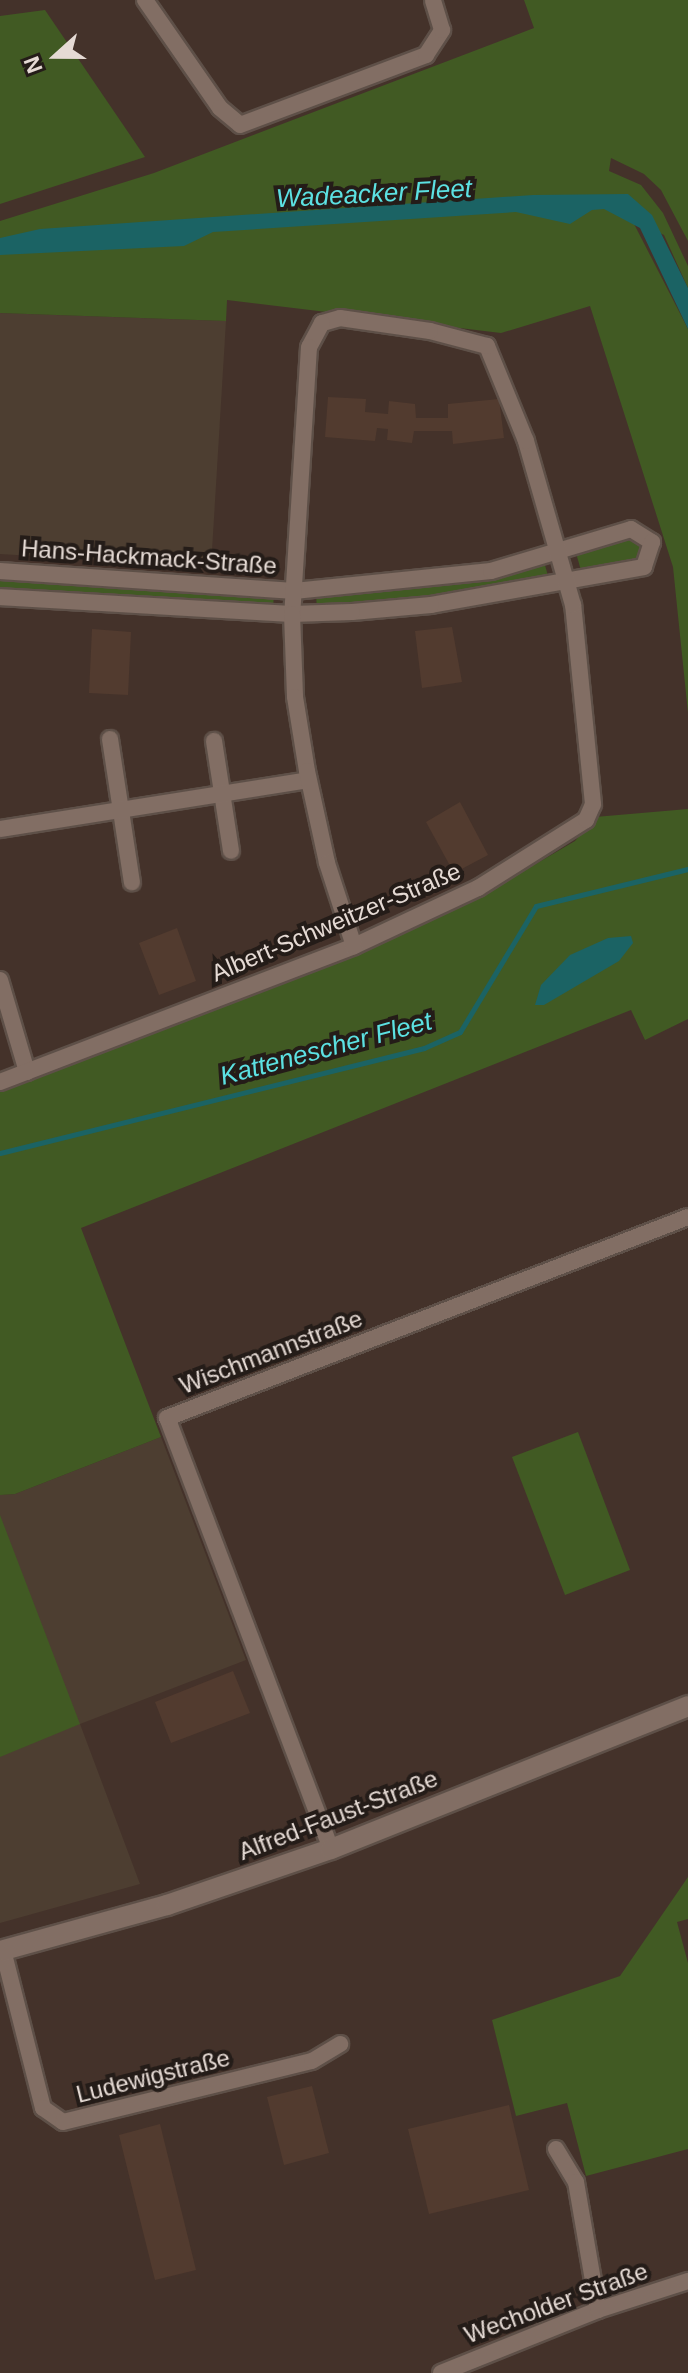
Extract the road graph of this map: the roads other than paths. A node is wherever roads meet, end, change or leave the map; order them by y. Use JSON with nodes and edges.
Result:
{"nodes":[{"id":1,"x":145,"y":0,"type":"edge"},
{"id":2,"x":433,"y":0,"type":"edge"},
{"id":3,"x":559,"y":554,"type":"junction"},
{"id":4,"x":0,"y":571,"type":"edge"},
{"id":5,"x":565,"y":581,"type":"junction"},
{"id":6,"x":294,"y":591,"type":"junction"},
{"id":7,"x":0,"y":597,"type":"edge"},
{"id":8,"x":292,"y":614,"type":"junction"},
{"id":9,"x":110,"y":739,"type":"dead end"},
{"id":10,"x":214,"y":741,"type":"dead end"},
{"id":11,"x":308,"y":780,"type":"junction"},
{"id":12,"x":223,"y":796,"type":"junction"},
{"id":13,"x":121,"y":811,"type":"junction"},
{"id":14,"x":0,"y":829,"type":"edge"},
{"id":15,"x":231,"y":851,"type":"dead end"},
{"id":16,"x":132,"y":882,"type":"dead end"},
{"id":17,"x":354,"y":946,"type":"junction"},
{"id":18,"x":0,"y":980,"type":"edge"},
{"id":19,"x":27,"y":1072,"type":"junction"},
{"id":20,"x":0,"y":1082,"type":"edge"},
{"id":21,"x":688,"y":1217,"type":"edge"},
{"id":22,"x":688,"y":1706,"type":"edge"},
{"id":23,"x":331,"y":1849,"type":"junction"},
{"id":24,"x":2,"y":1951,"type":"edge"},
{"id":25,"x":340,"y":2044,"type":"dead end"},
{"id":26,"x":556,"y":2149,"type":"dead end"},
{"id":27,"x":688,"y":2281,"type":"edge"},
{"id":28,"x":598,"y":2310,"type":"junction"},
{"id":29,"x":441,"y":2373,"type":"edge"}],
"edges":[{"from":1,"to":2,"type":"street"},
{"from":3,"to":5,"type":"street"},
{"from":3,"to":5,"type":"street","name":"Hans-Hackmack-Straße"},
{"from":3,"to":6,"type":"street","name":"Hans-Hackmack-Straße"},
{"from":3,"to":6,"type":"street"},
{"from":4,"to":6,"type":"street","name":"Hans-Hackmack-Straße"},
{"from":5,"to":8,"type":"street","name":"Hans-Hackmack-Straße"},
{"from":5,"to":17,"type":"street","name":"Albert-Schweitzer-Straße"},
{"from":6,"to":8,"type":"street","name":"Hans-Hackmack-Straße"},
{"from":7,"to":8,"type":"street","name":"Hans-Hackmack-Straße"},
{"from":8,"to":11,"type":"street"},
{"from":9,"to":13,"type":"street"},
{"from":10,"to":12,"type":"street"},
{"from":11,"to":12,"type":"street"},
{"from":11,"to":17,"type":"street"},
{"from":12,"to":13,"type":"street"},
{"from":12,"to":15,"type":"street"},
{"from":13,"to":14,"type":"street"},
{"from":13,"to":16,"type":"street"},
{"from":17,"to":19,"type":"street","name":"Albert-Schweitzer-Straße"},
{"from":18,"to":19,"type":"street"},
{"from":19,"to":20,"type":"street","name":"Albert-Schweitzer-Straße"},
{"from":21,"to":23,"type":"street","name":"Wischmannstraße"},
{"from":22,"to":23,"type":"street","name":"Alfred-Faust-Straße"},
{"from":23,"to":24,"type":"street","name":"Alfred-Faust-Straße"},
{"from":24,"to":25,"type":"street","name":"Ludewigstraße"},
{"from":26,"to":28,"type":"street"},
{"from":27,"to":28,"type":"street","name":"Wecholder Straße"},
{"from":28,"to":29,"type":"street","name":"Wecholder Straße"}]}
